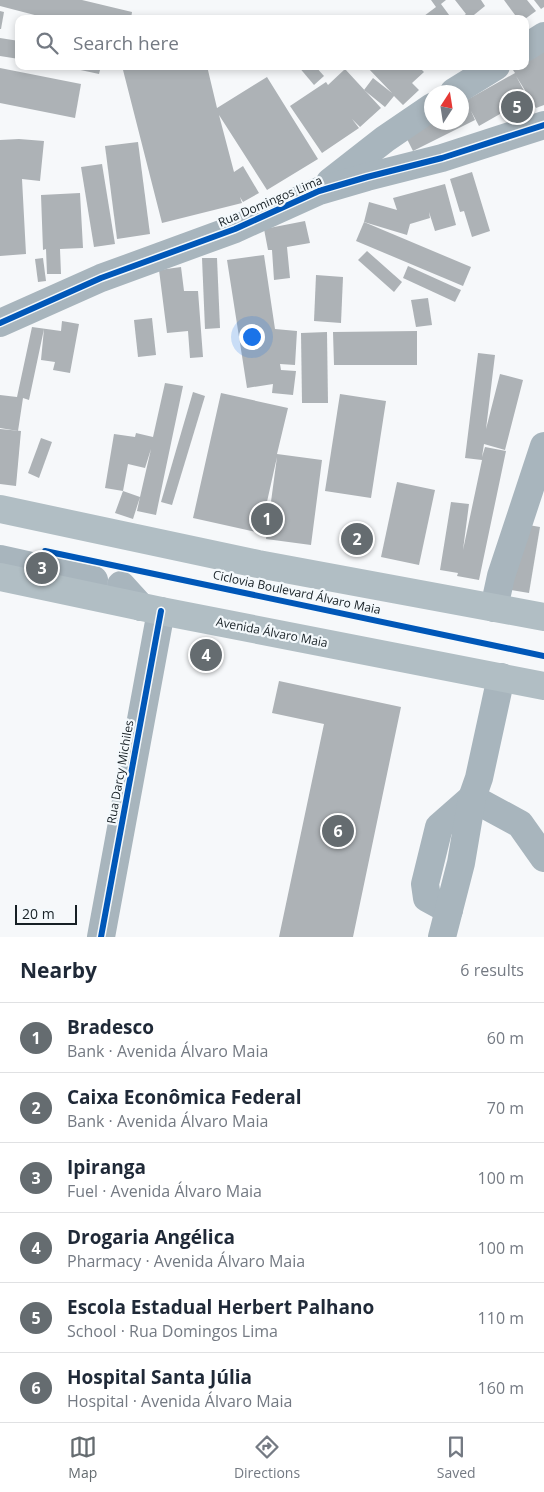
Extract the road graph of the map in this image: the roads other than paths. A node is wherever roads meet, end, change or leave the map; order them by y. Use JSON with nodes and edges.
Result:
{"nodes":[{"id":1,"x":544,"y":36,"type":"edge"},
{"id":2,"x":529,"y":45,"type":"edge"},
{"id":3,"x":490,"y":70,"type":"edge"},
{"id":4,"x":465,"y":85,"type":"edge"},
{"id":5,"x":424,"y":112,"type":"edge"},
{"id":6,"x":544,"y":125,"type":"edge"},
{"id":7,"x":320,"y":191,"type":"junction"},
{"id":8,"x":40,"y":305,"type":"junction"},
{"id":9,"x":0,"y":323,"type":"edge"},
{"id":10,"x":0,"y":332,"type":"edge"},
{"id":11,"x":544,"y":446,"type":"edge"},
{"id":12,"x":0,"y":509,"type":"edge"},
{"id":13,"x":0,"y":559,"type":"edge"},
{"id":14,"x":27,"y":565,"type":"dead end"},
{"id":15,"x":56,"y":572,"type":"dead end"},
{"id":16,"x":0,"y":577,"type":"edge"},
{"id":17,"x":94,"y":580,"type":"dead end"},
{"id":18,"x":120,"y":586,"type":"dead end"},
{"id":19,"x":494,"y":608,"type":"junction"},
{"id":20,"x":151,"y":609,"type":"junction"},
{"id":21,"x":544,"y":618,"type":"edge"},
{"id":22,"x":501,"y":677,"type":"junction"},
{"id":23,"x":544,"y":686,"type":"edge"},
{"id":24,"x":472,"y":798,"type":"junction"},
{"id":25,"x":544,"y":858,"type":"edge"},
{"id":26,"x":101,"y":937,"type":"edge"},
{"id":27,"x":442,"y":937,"type":"edge"}],
"edges":[{"from":1,"to":2,"type":"street"},
{"from":3,"to":4,"type":"street"},
{"from":5,"to":7,"type":"street"},
{"from":6,"to":7,"type":"street","name":"Rua Domingos Lima"},
{"from":7,"to":8,"type":"street","name":"Rua Domingos Lima"},
{"from":8,"to":9,"type":"street","name":"Rua Domingos Lima"},
{"from":8,"to":10,"type":"street","name":"Rua Domingos Lima"},
{"from":11,"to":19,"type":"street"},
{"from":12,"to":19,"type":"main road"},
{"from":13,"to":14,"type":"street"},
{"from":15,"to":17,"type":"street"},
{"from":16,"to":20,"type":"main road","name":"Avenida Álvaro Maia"},
{"from":18,"to":20,"type":"street"},
{"from":19,"to":21,"type":"main road"},
{"from":20,"to":22,"type":"main road","name":"Avenida Álvaro Maia"},
{"from":20,"to":26,"type":"street","name":"Rua Darcy Michiles"},
{"from":22,"to":23,"type":"main road","name":"Avenida Álvaro Maia"},
{"from":22,"to":24,"type":"street"},
{"from":24,"to":25,"type":"street"},
{"from":24,"to":27,"type":"street"}]}
